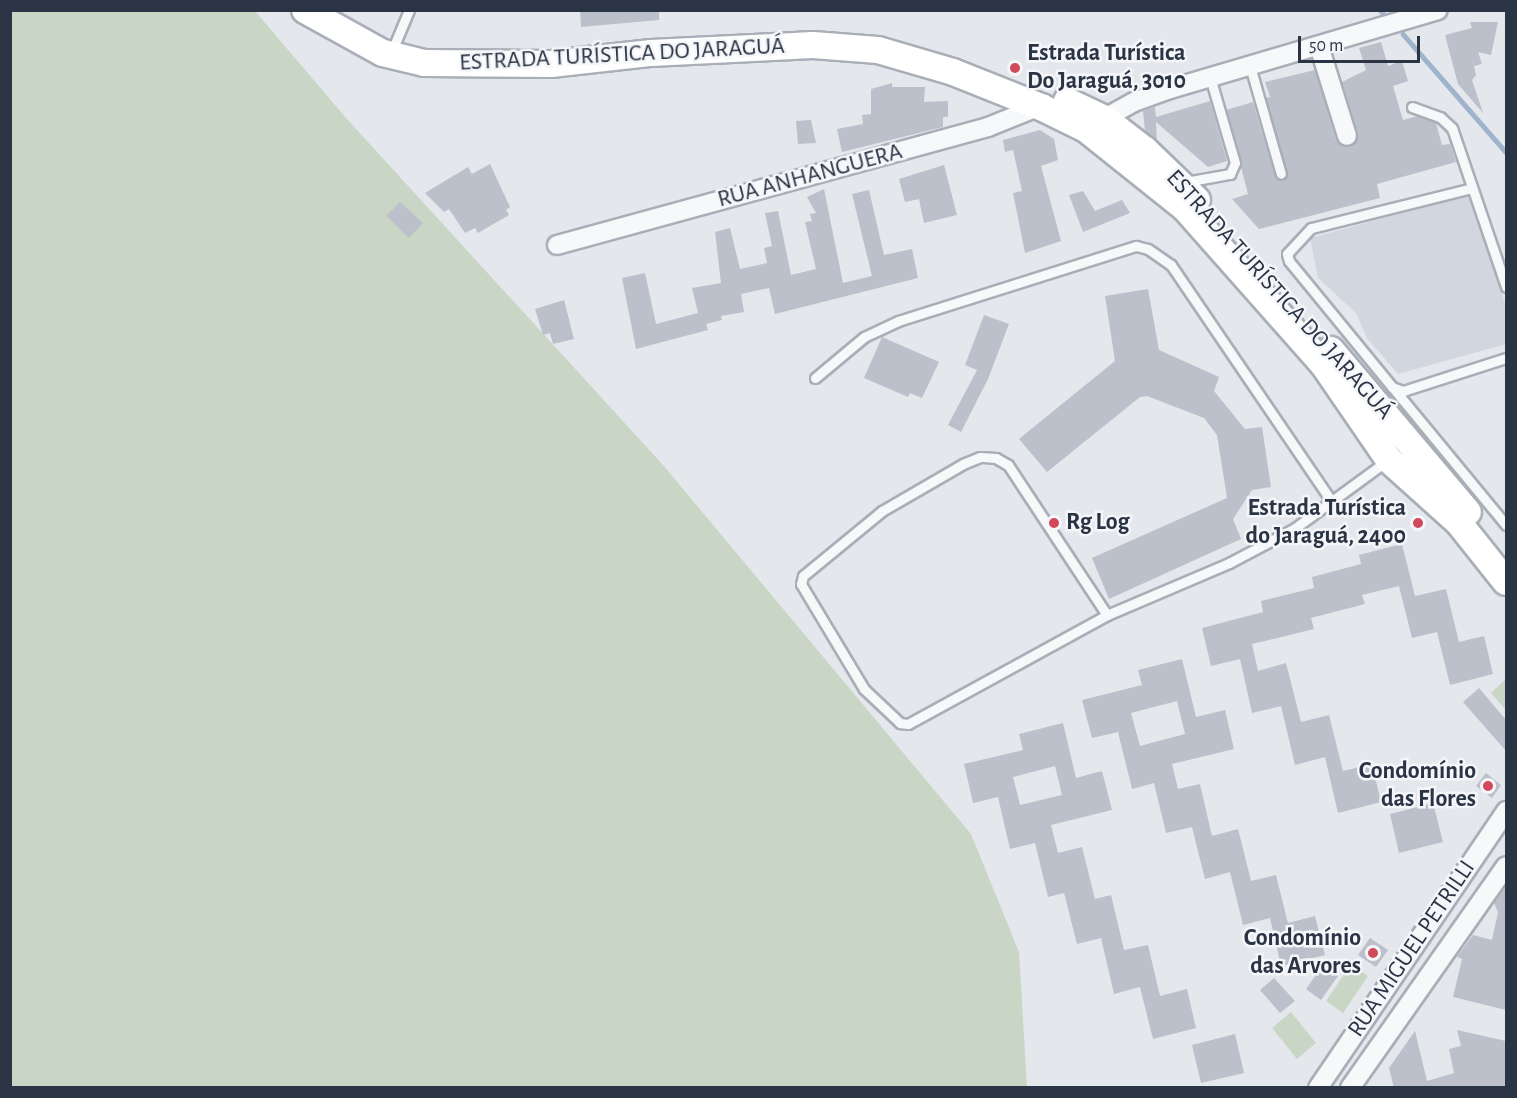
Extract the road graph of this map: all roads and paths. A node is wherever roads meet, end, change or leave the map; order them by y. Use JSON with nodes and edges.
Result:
{"nodes":[{"id":1,"x":305,"y":10,"type":"edge"},
{"id":2,"x":409,"y":10,"type":"edge"},
{"id":3,"x":1438,"y":10,"type":"edge"},
{"id":4,"x":1319,"y":46,"type":"junction"},
{"id":5,"x":390,"y":55,"type":"junction"},
{"id":6,"x":1250,"y":66,"type":"junction"},
{"id":7,"x":1210,"y":77,"type":"junction"},
{"id":8,"x":1050,"y":102,"type":"junction"},
{"id":9,"x":1412,"y":107,"type":"dead end"},
{"id":10,"x":1096,"y":124,"type":"junction"},
{"id":11,"x":1347,"y":136,"type":"dead end"},
{"id":12,"x":1281,"y":174,"type":"dead end"},
{"id":13,"x":1181,"y":183,"type":"junction"},
{"id":14,"x":1472,"y":188,"type":"junction"},
{"id":15,"x":557,"y":245,"type":"dead end"},
{"id":16,"x":1506,"y":287,"type":"edge"},
{"id":17,"x":1506,"y":358,"type":"edge"},
{"id":18,"x":815,"y":378,"type":"dead end"},
{"id":19,"x":1392,"y":387,"type":"junction"},
{"id":20,"x":1413,"y":446,"type":"junction"},
{"id":21,"x":1389,"y":460,"type":"junction"},
{"id":22,"x":1333,"y":502,"type":"junction"},
{"id":23,"x":1506,"y":525,"type":"edge"},
{"id":24,"x":1506,"y":555,"type":"edge"},
{"id":25,"x":1506,"y":582,"type":"edge"},
{"id":26,"x":1107,"y":615,"type":"junction"},
{"id":27,"x":1506,"y":811,"type":"edge"},
{"id":28,"x":1506,"y":866,"type":"edge"},
{"id":29,"x":1318,"y":1088,"type":"edge"},
{"id":30,"x":1350,"y":1088,"type":"edge"}],
"edges":[{"from":1,"to":5,"type":"main road","name":"ESTRADA TURÍSTICA DO JARAGUÁ"},
{"from":2,"to":5,"type":"lane"},
{"from":3,"to":4,"type":"street"},
{"from":4,"to":6,"type":"street"},
{"from":4,"to":11,"type":"street"},
{"from":5,"to":8,"type":"main road","name":"ESTRADA TURÍSTICA DO JARAGUÁ"},
{"from":6,"to":7,"type":"street"},
{"from":6,"to":12,"type":"lane"},
{"from":7,"to":10,"type":"street"},
{"from":7,"to":13,"type":"lane"},
{"from":8,"to":10,"type":"main road","name":"ESTRADA TURÍSTICA DO JARAGUÁ"},
{"from":8,"to":15,"type":"street","name":"RUA ANHANGUERA"},
{"from":9,"to":14,"type":"lane"},
{"from":10,"to":13,"type":"main road","name":"ESTRADA TURÍSTICA DO JARAGUÁ"},
{"from":10,"to":21,"type":"main road","name":"ESTRADA TURÍSTICA DO JARAGUÁ"},
{"from":13,"to":20,"type":"main road","name":"ESTRADA TURÍSTICA DO JARAGUÁ"},
{"from":14,"to":16,"type":"lane"},
{"from":14,"to":19,"type":"lane"},
{"from":17,"to":19,"type":"lane"},
{"from":18,"to":22,"type":"lane"},
{"from":19,"to":23,"type":"lane"},
{"from":20,"to":21,"type":"main road"},
{"from":20,"to":24,"type":"main road","name":"ESTRADA TURÍSTICA DO JARAGUÁ"},
{"from":21,"to":22,"type":"lane"},
{"from":21,"to":25,"type":"main road","name":"ESTRADA TURÍSTICA DO JARAGUÁ"},
{"from":22,"to":26,"type":"lane"},
{"from":26,"to":26,"type":"lane"},
{"from":27,"to":29,"type":"street","name":"RUA MIGUEL PETRILLI"},
{"from":28,"to":30,"type":"street"}]}
